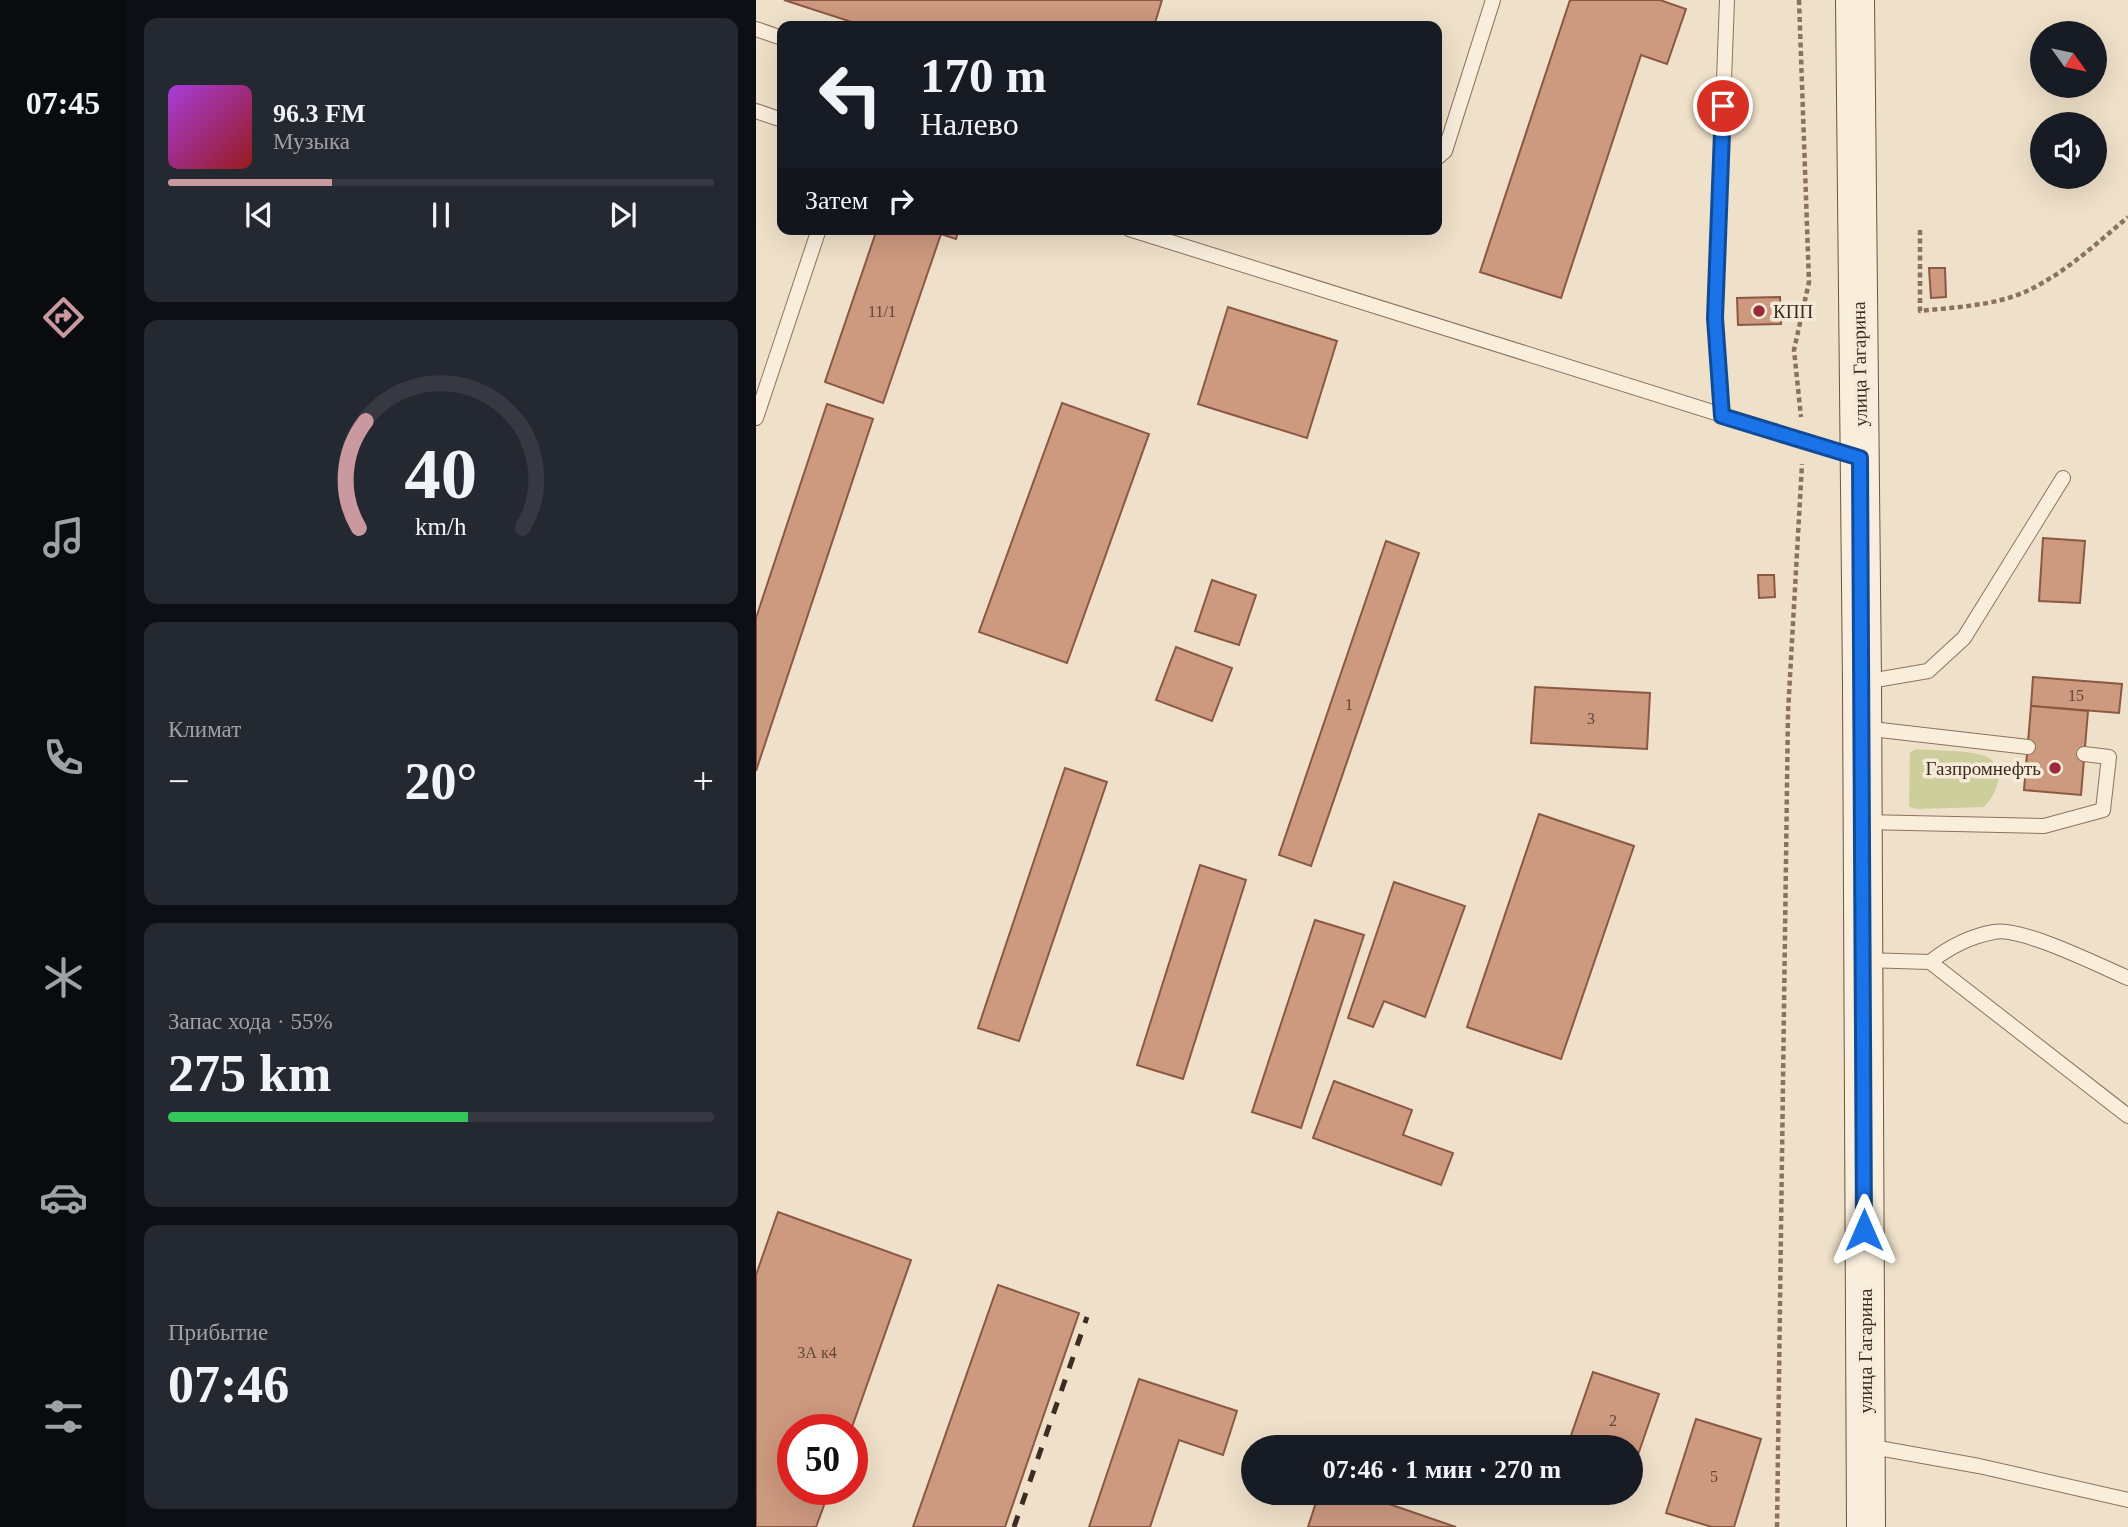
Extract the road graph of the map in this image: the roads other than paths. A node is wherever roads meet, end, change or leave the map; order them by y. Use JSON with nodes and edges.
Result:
{"nodes":[{"id":1,"x":1493,"y":0,"type":"edge"},
{"id":2,"x":1727,"y":0,"type":"edge"},
{"id":3,"x":1855,"y":0,"type":"edge"},
{"id":4,"x":756,"y":29,"type":"edge"},
{"id":5,"x":777,"y":36,"type":"edge"},
{"id":6,"x":756,"y":111,"type":"edge"},
{"id":7,"x":777,"y":118,"type":"edge"},
{"id":8,"x":1442,"y":153,"type":"edge"},
{"id":9,"x":817,"y":235,"type":"edge"},
{"id":10,"x":1148,"y":235,"type":"edge"},
{"id":11,"x":1722,"y":416,"type":"junction"},
{"id":12,"x":756,"y":418,"type":"edge"},
{"id":13,"x":1860,"y":458,"type":"junction"},
{"id":14,"x":2063,"y":478,"type":"dead end"},
{"id":15,"x":1862,"y":682,"type":"junction"},
{"id":16,"x":1863,"y":728,"type":"junction"},
{"id":17,"x":2028,"y":747,"type":"dead end"},
{"id":18,"x":2084,"y":754,"type":"dead end"},
{"id":19,"x":1863,"y":822,"type":"junction"},
{"id":20,"x":1863,"y":960,"type":"junction"},
{"id":21,"x":1930,"y":962,"type":"junction"},
{"id":22,"x":2128,"y":978,"type":"edge"},
{"id":23,"x":2128,"y":1116,"type":"edge"},
{"id":24,"x":1865,"y":1446,"type":"junction"},
{"id":25,"x":2128,"y":1500,"type":"edge"},
{"id":26,"x":1866,"y":1527,"type":"edge"}],
"edges":[{"from":1,"to":8,"type":"lane"},
{"from":2,"to":11,"type":"lane"},
{"from":3,"to":13,"type":"main road","name":"улица Гагарина"},
{"from":4,"to":5,"type":"lane"},
{"from":6,"to":7,"type":"lane"},
{"from":9,"to":12,"type":"lane"},
{"from":10,"to":11,"type":"lane"},
{"from":11,"to":13,"type":"lane"},
{"from":13,"to":15,"type":"main road","name":"улица Гагарина"},
{"from":14,"to":15,"type":"lane"},
{"from":15,"to":16,"type":"main road","name":"улица Гагарина"},
{"from":16,"to":17,"type":"lane"},
{"from":16,"to":19,"type":"main road","name":"улица Гагарина"},
{"from":18,"to":19,"type":"lane"},
{"from":19,"to":20,"type":"main road","name":"улица Гагарина"},
{"from":20,"to":21,"type":"lane"},
{"from":20,"to":24,"type":"main road","name":"улица Гагарина"},
{"from":21,"to":22,"type":"lane"},
{"from":21,"to":23,"type":"lane"},
{"from":24,"to":25,"type":"lane"},
{"from":24,"to":26,"type":"main road","name":"улица Гагарина"}]}
